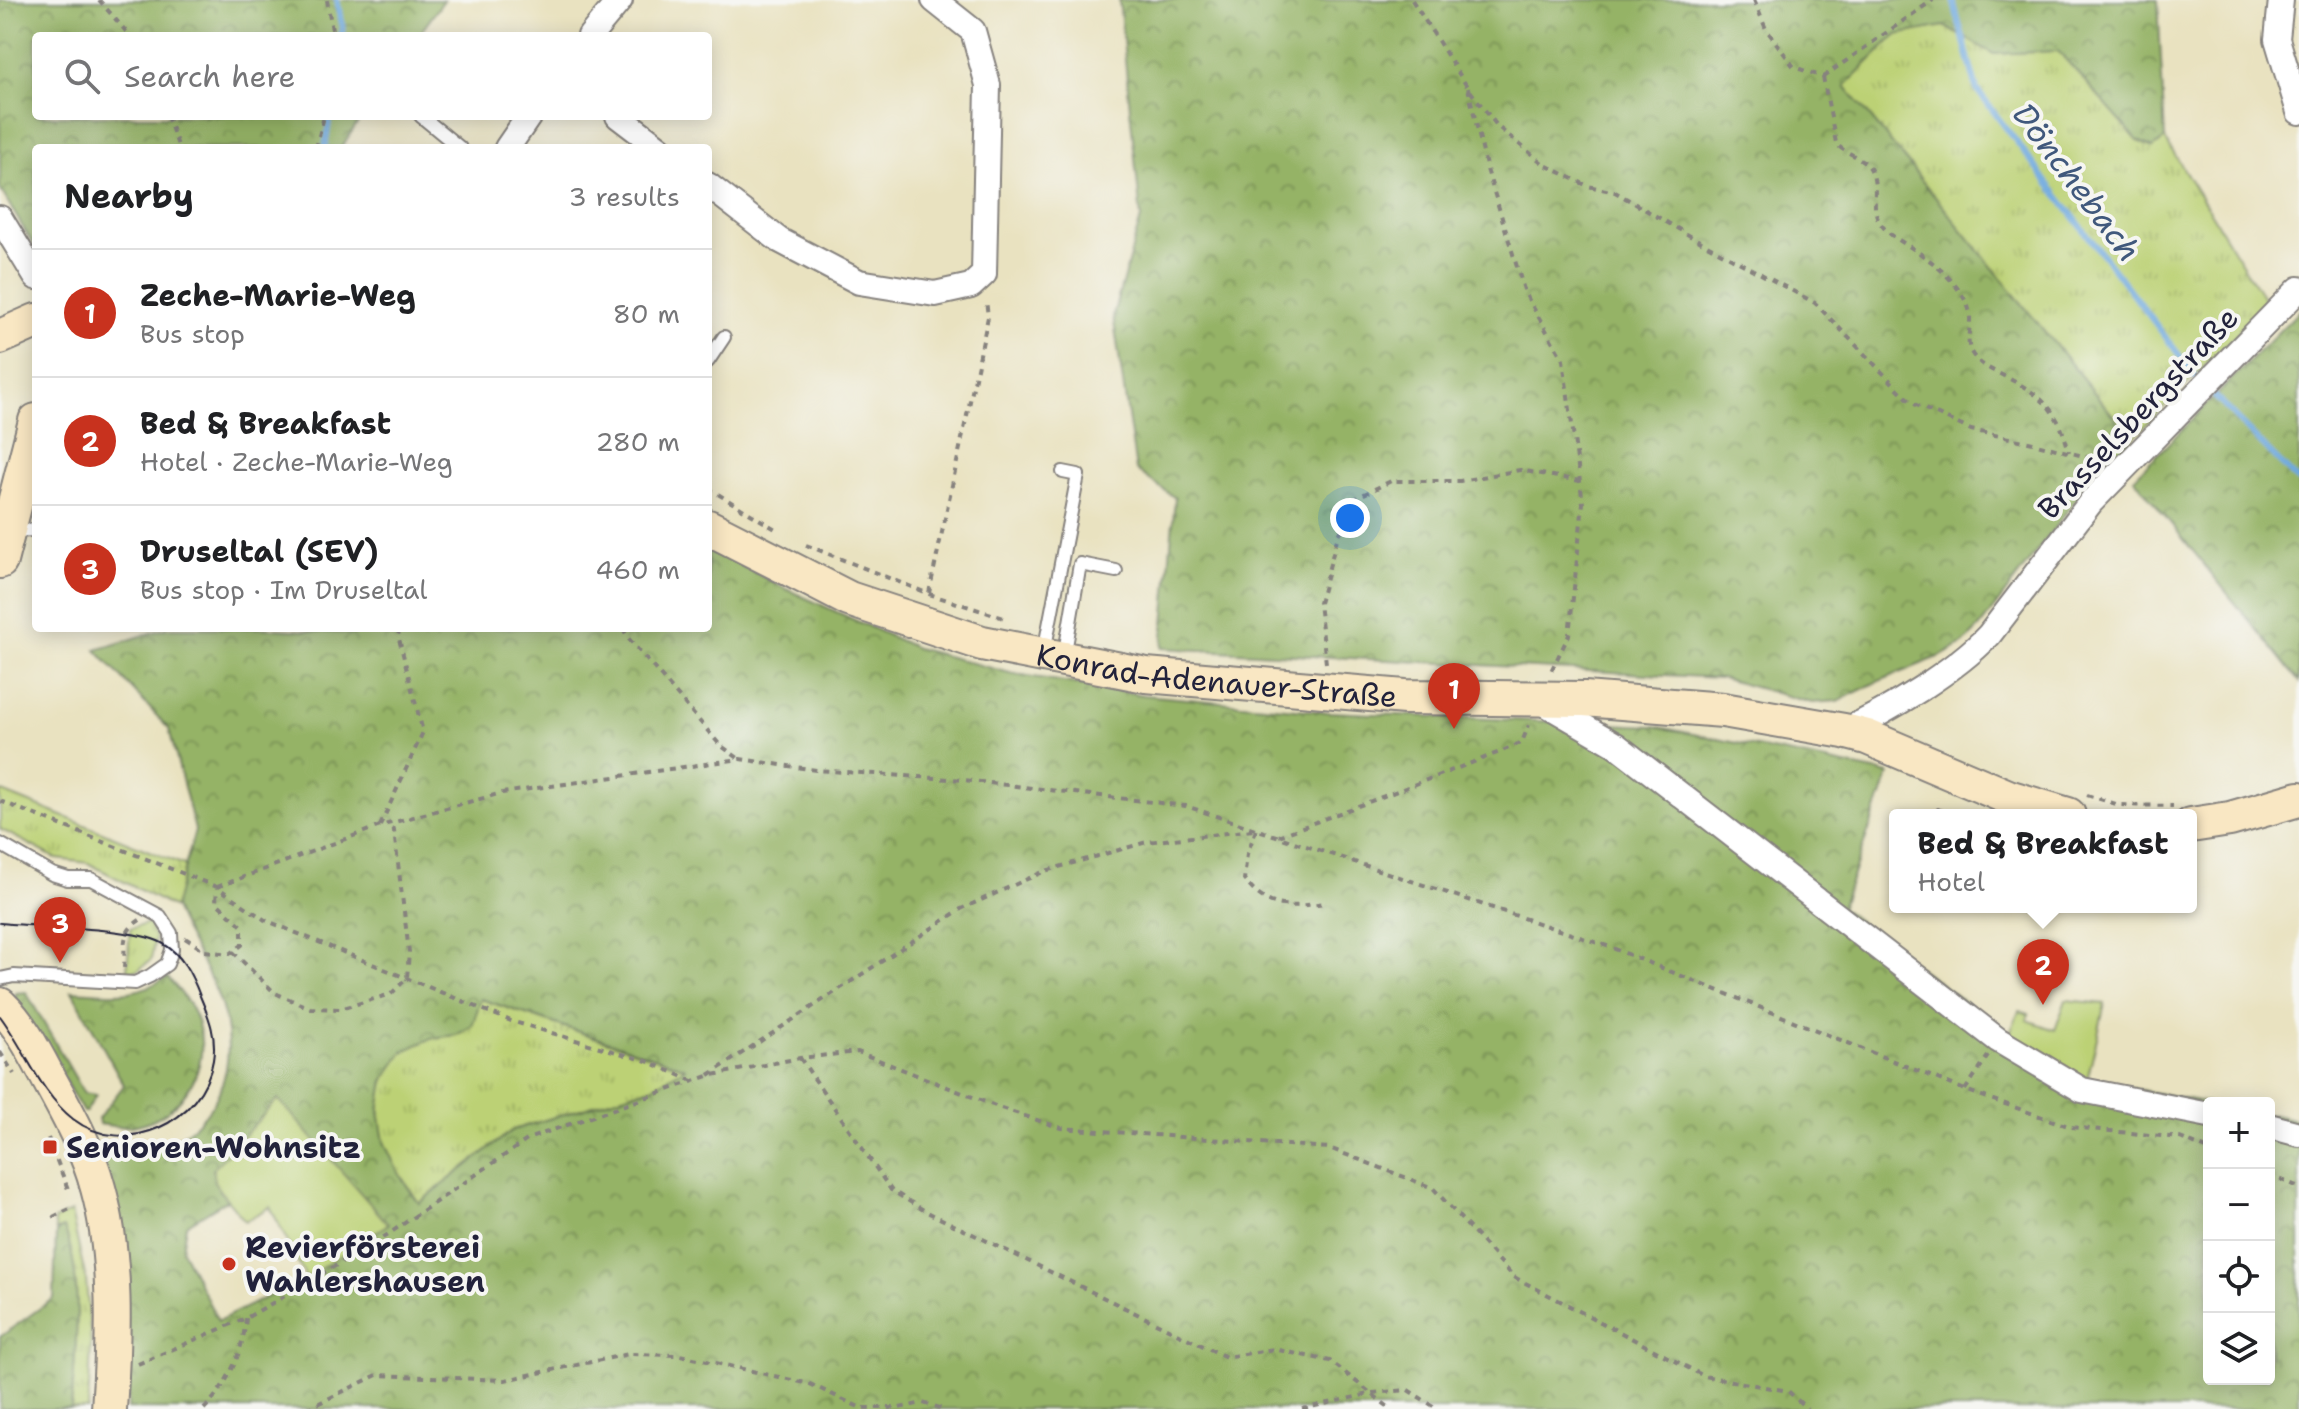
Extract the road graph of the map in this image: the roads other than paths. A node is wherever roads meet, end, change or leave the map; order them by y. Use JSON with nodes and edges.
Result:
{"nodes":[{"id":1,"x":620,"y":0,"type":"edge"},
{"id":2,"x":934,"y":0,"type":"edge"},
{"id":3,"x":2281,"y":0,"type":"edge"},
{"id":4,"x":593,"y":32,"type":"edge"},
{"id":5,"x":2299,"y":112,"type":"edge"},
{"id":6,"x":426,"y":120,"type":"edge"},
{"id":7,"x":526,"y":120,"type":"edge"},
{"id":8,"x":623,"y":120,"type":"edge"},
{"id":9,"x":455,"y":144,"type":"edge"},
{"id":10,"x":510,"y":144,"type":"edge"},
{"id":11,"x":655,"y":144,"type":"edge"},
{"id":12,"x":712,"y":188,"type":"edge"},
{"id":13,"x":0,"y":218,"type":"edge"},
{"id":14,"x":32,"y":270,"type":"edge"},
{"id":15,"x":2299,"y":289,"type":"edge"},
{"id":16,"x":32,"y":323,"type":"edge"},
{"id":17,"x":0,"y":337,"type":"edge"},
{"id":18,"x":724,"y":337,"type":"dead end"},
{"id":19,"x":712,"y":355,"type":"edge"},
{"id":20,"x":32,"y":443,"type":"edge"},
{"id":21,"x":1063,"y":472,"type":"dead end"},
{"id":22,"x":712,"y":529,"type":"edge"},
{"id":23,"x":14,"y":540,"type":"edge"},
{"id":24,"x":1116,"y":571,"type":"dead end"},
{"id":25,"x":1052,"y":649,"type":"junction"},
{"id":26,"x":1535,"y":698,"type":"junction"},
{"id":27,"x":1844,"y":731,"type":"junction"},
{"id":28,"x":2299,"y":799,"type":"edge"},
{"id":29,"x":2073,"y":804,"type":"edge"},
{"id":30,"x":2197,"y":816,"type":"edge"},
{"id":31,"x":0,"y":844,"type":"edge"},
{"id":32,"x":0,"y":979,"type":"edge"},
{"id":33,"x":0,"y":1005,"type":"edge"},
{"id":34,"x":0,"y":1035,"type":"edge"},
{"id":35,"x":2203,"y":1114,"type":"edge"},
{"id":36,"x":2275,"y":1128,"type":"edge"},
{"id":37,"x":2299,"y":1134,"type":"edge"},
{"id":38,"x":111,"y":1310,"type":"junction"},
{"id":39,"x":109,"y":1409,"type":"edge"}],
"edges":[{"from":1,"to":4,"type":"street"},
{"from":2,"to":12,"type":"street"},
{"from":3,"to":5,"type":"street"},
{"from":6,"to":9,"type":"lane"},
{"from":7,"to":10,"type":"street"},
{"from":8,"to":11,"type":"street"},
{"from":13,"to":14,"type":"street"},
{"from":15,"to":27,"type":"street","name":"Brasselsbergstraße"},
{"from":16,"to":17,"type":"main road"},
{"from":18,"to":19,"type":"lane"},
{"from":20,"to":23,"type":"main road"},
{"from":21,"to":25,"type":"lane"},
{"from":22,"to":25,"type":"main road","name":"Konrad-Adenauer-Straße"},
{"from":24,"to":25,"type":"lane"},
{"from":25,"to":26,"type":"main road","name":"Konrad-Adenauer-Straße"},
{"from":26,"to":27,"type":"main road","name":"Konrad-Adenauer-Straße"},
{"from":26,"to":35,"type":"street"},
{"from":27,"to":29,"type":"main road","name":"Konrad-Adenauer-Straße"},
{"from":28,"to":30,"type":"main road"},
{"from":31,"to":32,"type":"lane"},
{"from":33,"to":38,"type":"main road"},
{"from":34,"to":38,"type":"main road"},
{"from":36,"to":37,"type":"street"},
{"from":38,"to":39,"type":"main road"}]}
